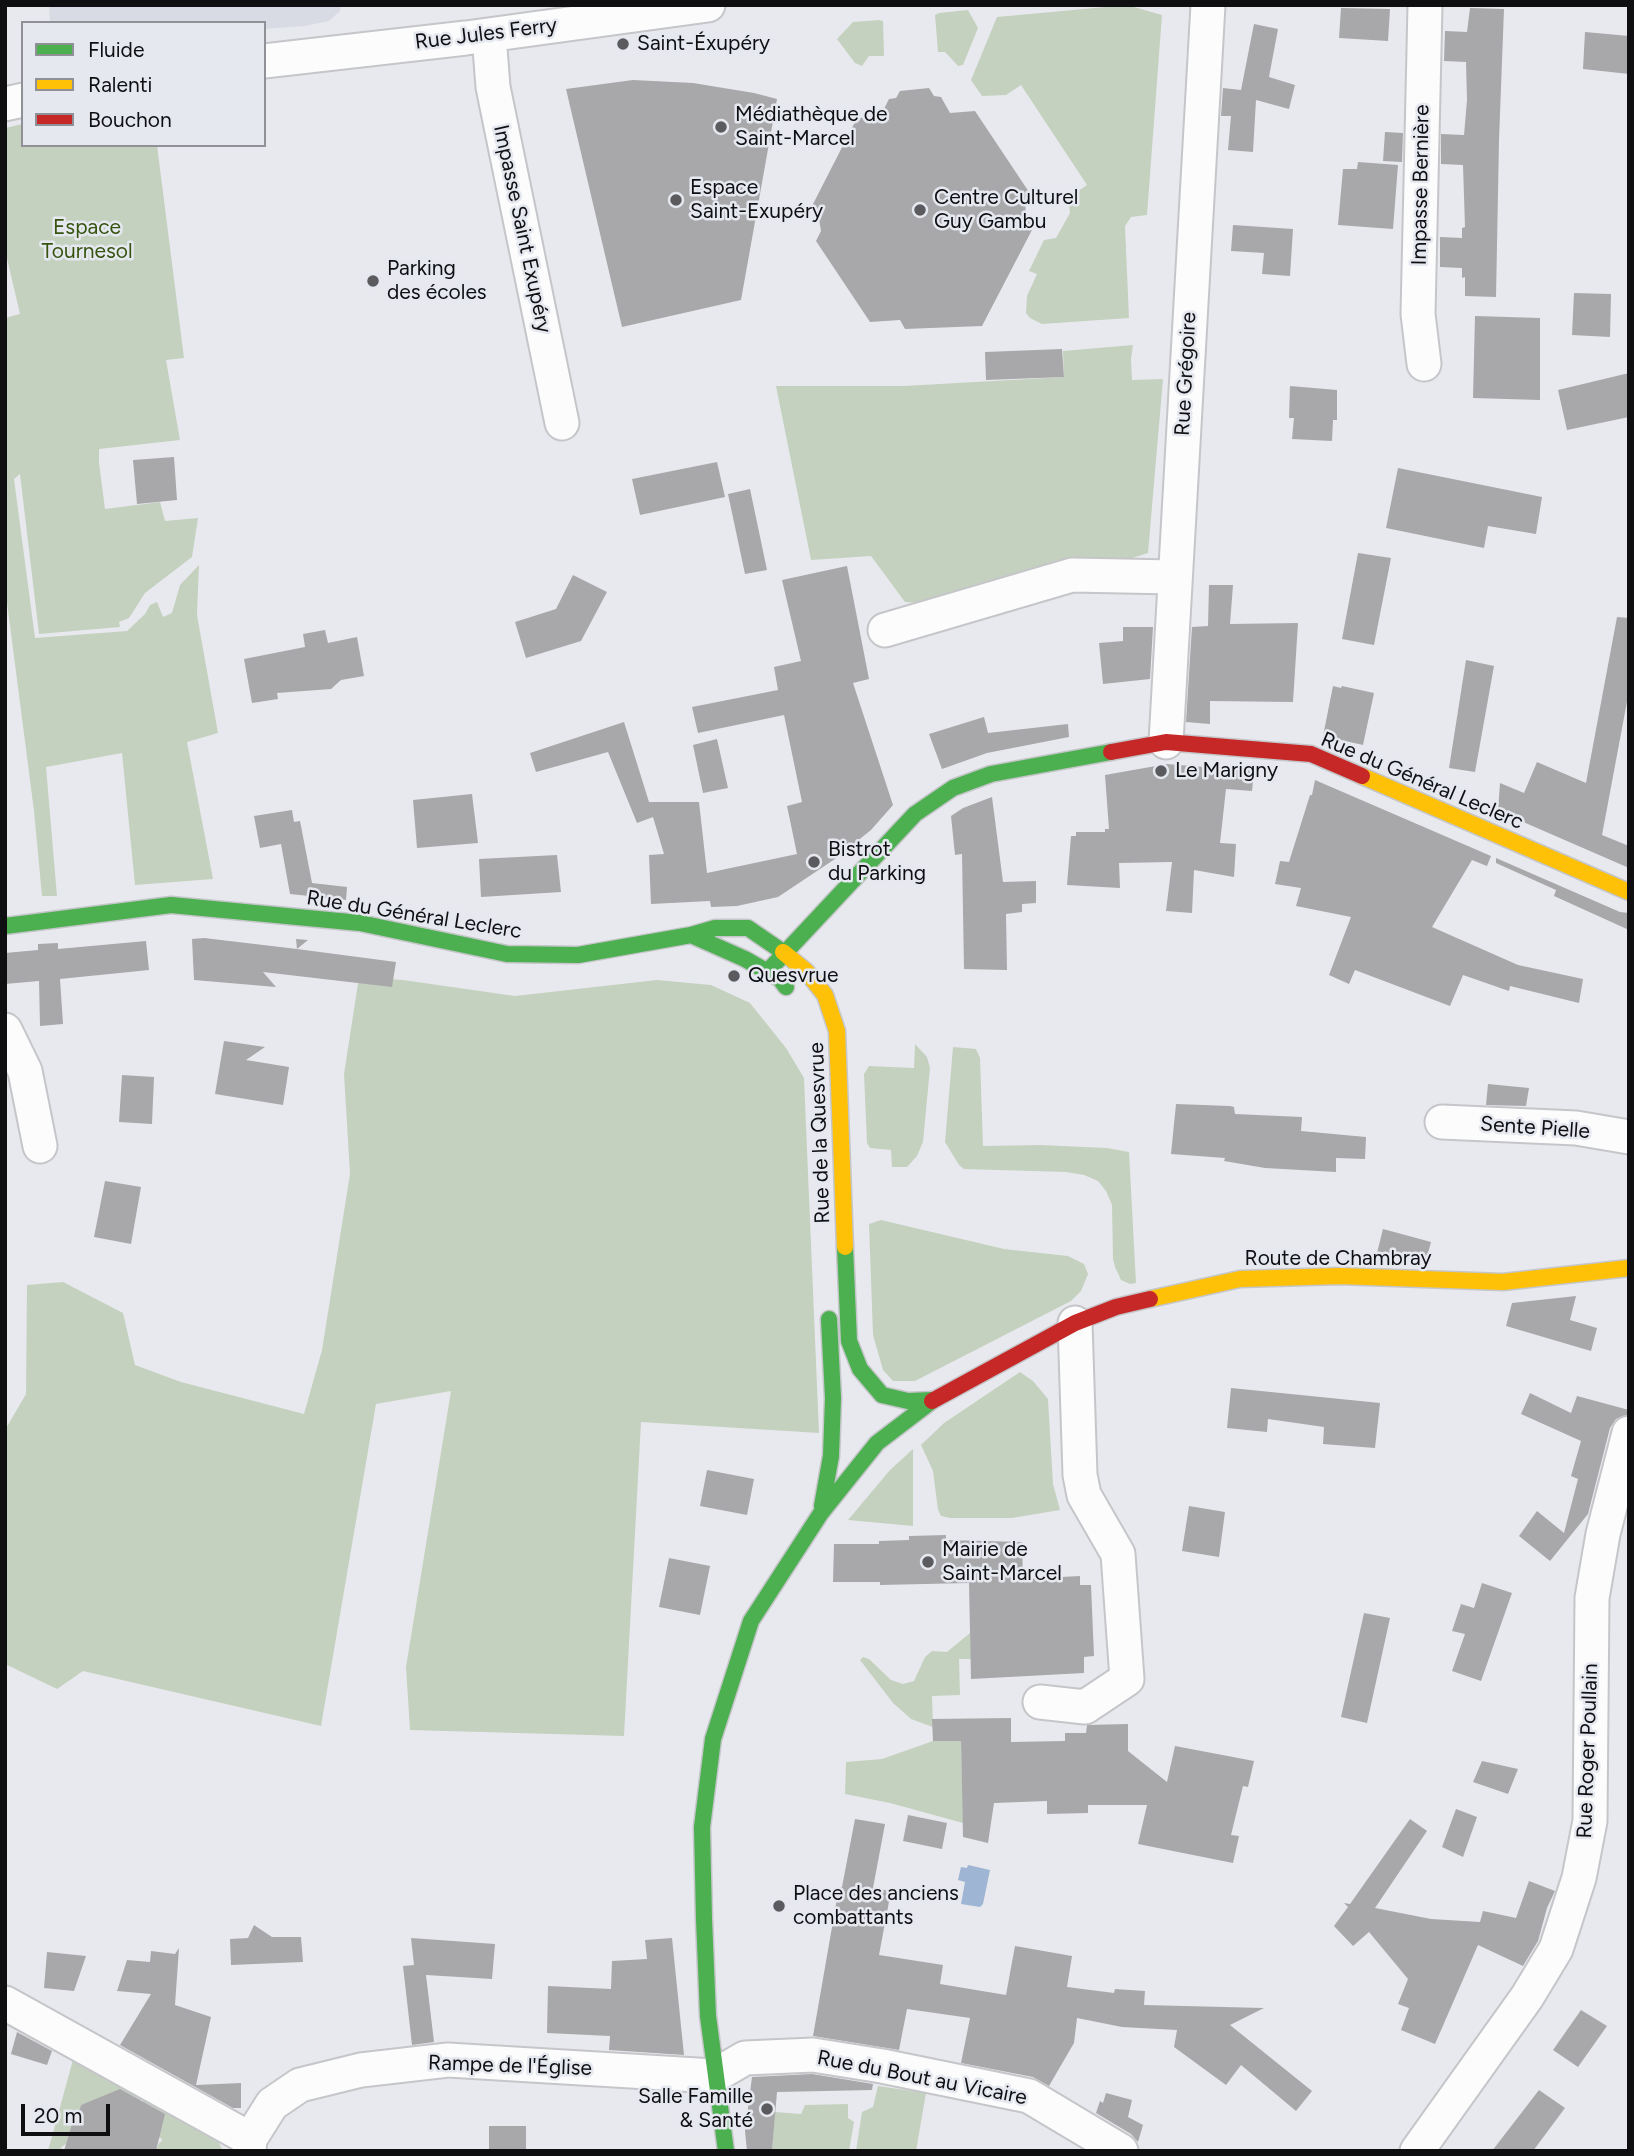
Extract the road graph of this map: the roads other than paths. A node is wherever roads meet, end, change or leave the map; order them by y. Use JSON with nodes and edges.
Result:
{"nodes":[{"id":1,"x":708,"y":5,"type":"edge"},
{"id":2,"x":1208,"y":5,"type":"edge"},
{"id":3,"x":1424,"y":5,"type":"edge"},
{"id":4,"x":489,"y":35,"type":"junction"},
{"id":5,"x":266,"y":61,"type":"edge"},
{"id":6,"x":1424,"y":364,"type":"dead end"},
{"id":7,"x":562,"y":423,"type":"dead end"},
{"id":8,"x":1174,"y":577,"type":"junction"},
{"id":9,"x":885,"y":630,"type":"dead end"},
{"id":10,"x":1166,"y":742,"type":"junction"},
{"id":11,"x":1629,"y":892,"type":"edge"},
{"id":12,"x":5,"y":926,"type":"edge"},
{"id":13,"x":691,"y":935,"type":"junction"},
{"id":14,"x":783,"y":952,"type":"junction"},
{"id":15,"x":767,"y":971,"type":"junction"},
{"id":16,"x":796,"y":999,"type":"dead end"},
{"id":17,"x":5,"y":1030,"type":"edge"},
{"id":18,"x":1442,"y":1122,"type":"dead end"},
{"id":19,"x":1629,"y":1137,"type":"edge"},
{"id":20,"x":40,"y":1146,"type":"dead end"},
{"id":21,"x":1629,"y":1268,"type":"edge"},
{"id":22,"x":828,"y":1300,"type":"dead end"},
{"id":23,"x":1074,"y":1323,"type":"junction"},
{"id":24,"x":833,"y":1398,"type":"junction"},
{"id":25,"x":933,"y":1400,"type":"junction"},
{"id":26,"x":845,"y":1421,"type":"dead end"},
{"id":27,"x":1629,"y":1433,"type":"edge"},
{"id":28,"x":821,"y":1513,"type":"junction"},
{"id":29,"x":1040,"y":1702,"type":"dead end"},
{"id":30,"x":5,"y":2003,"type":"edge"},
{"id":31,"x":714,"y":2076,"type":"junction"},
{"id":32,"x":249,"y":2145,"type":"edge"},
{"id":33,"x":726,"y":2151,"type":"edge"},
{"id":34,"x":1121,"y":2151,"type":"edge"},
{"id":35,"x":1417,"y":2151,"type":"edge"}],
"edges":[{"from":1,"to":4,"type":"street","name":"Rue Jules Ferry"},
{"from":2,"to":8,"type":"street","name":"Rue Grégoire"},
{"from":3,"to":6,"type":"street","name":"Impasse Bernière"},
{"from":4,"to":5,"type":"street","name":"Rue Jules Ferry"},
{"from":4,"to":7,"type":"street","name":"Impasse Saint Exupéry"},
{"from":8,"to":9,"type":"street"},
{"from":8,"to":10,"type":"street","name":"Rue Grégoire"},
{"from":10,"to":11,"type":"street","name":"Rue du Général Leclerc"},
{"from":10,"to":14,"type":"street","name":"Rue du Général Leclerc"},
{"from":12,"to":13,"type":"street","name":"Rue du Général Leclerc"},
{"from":13,"to":14,"type":"street","name":"Rue de la Quesvrue"},
{"from":13,"to":15,"type":"street"},
{"from":14,"to":15,"type":"street","name":"Rue du Général Leclerc"},
{"from":14,"to":25,"type":"street","name":"Rue de la Quesvrue"},
{"from":15,"to":16,"type":"street"},
{"from":17,"to":20,"type":"street"},
{"from":18,"to":19,"type":"street","name":"Sente Pielle"},
{"from":21,"to":23,"type":"street","name":"Route de Chambray"},
{"from":22,"to":24,"type":"street"},
{"from":23,"to":25,"type":"street","name":"Route de Chambray"},
{"from":23,"to":29,"type":"street"},
{"from":24,"to":26,"type":"street"},
{"from":24,"to":28,"type":"street"},
{"from":25,"to":28,"type":"street","name":"Route de Chambray"},
{"from":27,"to":35,"type":"street","name":"Rue Roger Poullain"},
{"from":28,"to":31,"type":"street"},
{"from":30,"to":32,"type":"street"},
{"from":31,"to":32,"type":"street","name":"Rampe de l'Église"},
{"from":31,"to":33,"type":"street"},
{"from":31,"to":34,"type":"street","name":"Rue du Bout au Vicaire"}]}
